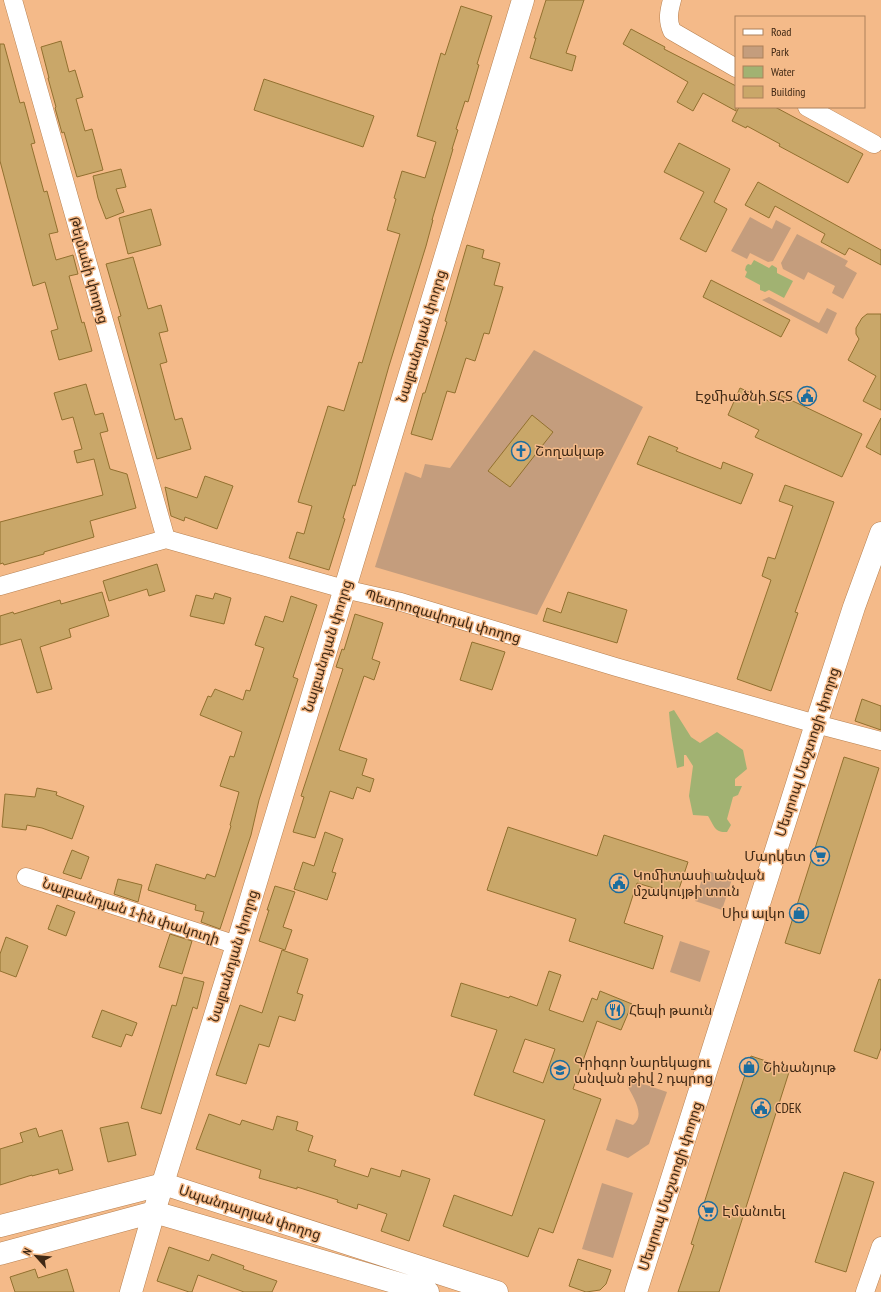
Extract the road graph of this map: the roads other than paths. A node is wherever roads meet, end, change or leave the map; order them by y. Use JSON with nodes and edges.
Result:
{"nodes":[{"id":1,"x":13,"y":0,"type":"edge"},
{"id":2,"x":523,"y":0,"type":"edge"},
{"id":3,"x":672,"y":0,"type":"edge"},
{"id":4,"x":735,"y":67,"type":"edge"},
{"id":5,"x":809,"y":108,"type":"edge"},
{"id":6,"x":874,"y":144,"type":"dead end"},
{"id":7,"x":881,"y":533,"type":"edge"},
{"id":8,"x":166,"y":539,"type":"junction"},
{"id":9,"x":0,"y":586,"type":"edge"},
{"id":10,"x":344,"y":589,"type":"junction"},
{"id":11,"x":816,"y":724,"type":"junction"},
{"id":12,"x":881,"y":741,"type":"edge"},
{"id":13,"x":26,"y":877,"type":"dead end"},
{"id":14,"x":237,"y":945,"type":"junction"},
{"id":15,"x":164,"y":1184,"type":"junction"},
{"id":16,"x":154,"y":1212,"type":"junction"},
{"id":17,"x":0,"y":1226,"type":"edge"},
{"id":18,"x":881,"y":1246,"type":"edge"},
{"id":19,"x":0,"y":1254,"type":"edge"},
{"id":20,"x":131,"y":1292,"type":"edge"},
{"id":21,"x":428,"y":1292,"type":"edge"},
{"id":22,"x":497,"y":1292,"type":"edge"},
{"id":23,"x":636,"y":1292,"type":"edge"},
{"id":24,"x":865,"y":1292,"type":"edge"}],
"edges":[{"from":1,"to":8,"type":"street","name":"Թելմանի փողոց"},
{"from":2,"to":10,"type":"main road","name":"Նալբանդյան փողոց"},
{"from":3,"to":4,"type":"street"},
{"from":5,"to":6,"type":"street"},
{"from":7,"to":11,"type":"main road","name":"Մեսրոպ Մաշտոցի փողոց"},
{"from":8,"to":9,"type":"street"},
{"from":8,"to":10,"type":"street","name":"Պետրոզավոդսկ փողոց"},
{"from":10,"to":11,"type":"street","name":"Պետրոզավոդսկ փողոց"},
{"from":10,"to":14,"type":"main road","name":"Նալբանդյան փողոց"},
{"from":11,"to":12,"type":"street","name":"Պետրոզավոդսկ փողոց"},
{"from":11,"to":23,"type":"main road","name":"Մեսրոպ Մաշտոցի փողոց"},
{"from":13,"to":14,"type":"street","name":"Նալբանդյան 1-ին փակուղի"},
{"from":14,"to":15,"type":"main road","name":"Նալբանդյան փողոց"},
{"from":15,"to":16,"type":"main road","name":"Նալբանդյան փողոց"},
{"from":15,"to":17,"type":"main road","name":"Սպանդարյան փողոց"},
{"from":15,"to":22,"type":"main road","name":"Սպանդարյան փողոց"},
{"from":16,"to":19,"type":"main road"},
{"from":16,"to":20,"type":"main road","name":"Նալբանդյան փողոց"},
{"from":16,"to":21,"type":"main road","name":"Սպանդարյան փողոց"},
{"from":18,"to":24,"type":"street"}]}
